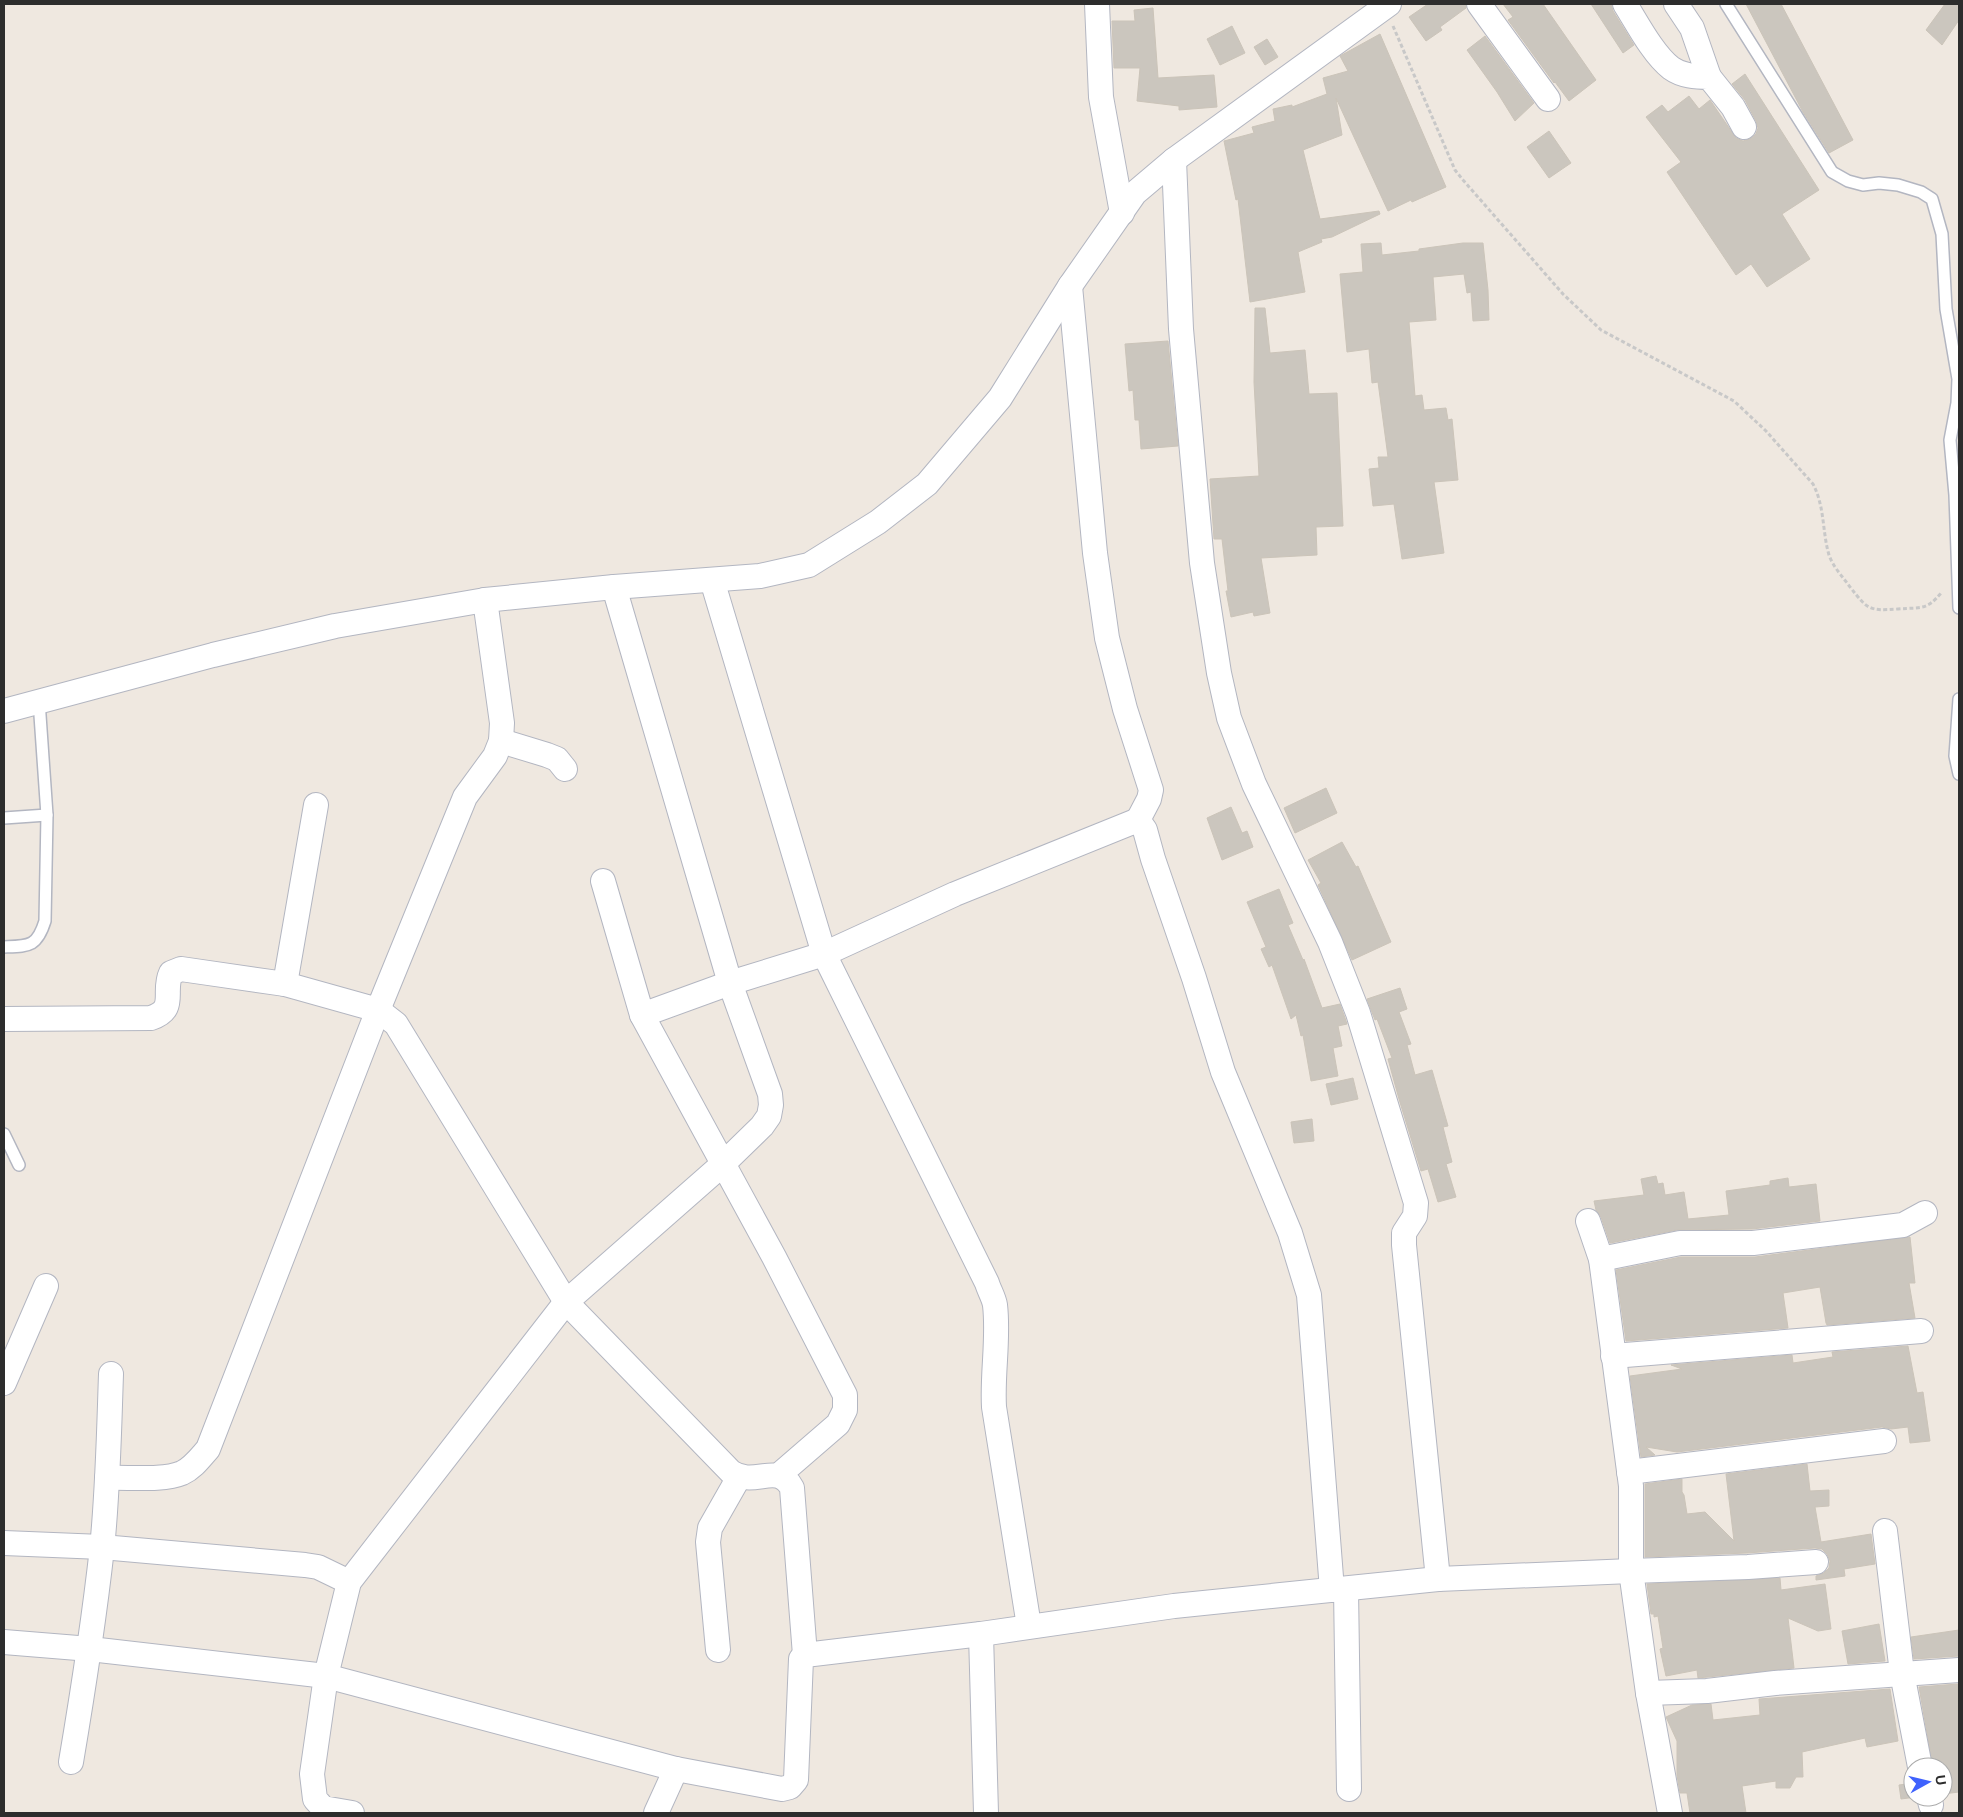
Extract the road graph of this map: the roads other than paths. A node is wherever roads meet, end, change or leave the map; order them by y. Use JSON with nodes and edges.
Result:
{"nodes":[{"id":1,"x":1096,"y":4,"type":"edge"},
{"id":2,"x":1479,"y":4,"type":"edge"},
{"id":3,"x":1624,"y":4,"type":"edge"},
{"id":4,"x":1676,"y":4,"type":"edge"},
{"id":5,"x":1726,"y":4,"type":"edge"},
{"id":6,"x":1375,"y":9,"type":"edge"},
{"id":7,"x":1709,"y":78,"type":"junction"},
{"id":8,"x":1548,"y":99,"type":"dead end"},
{"id":9,"x":1744,"y":127,"type":"dead end"},
{"id":10,"x":1174,"y":160,"type":"junction"},
{"id":11,"x":1122,"y":213,"type":"junction"},
{"id":12,"x":1070,"y":286,"type":"junction"},
{"id":13,"x":712,"y":580,"type":"junction"},
{"id":14,"x":614,"y":587,"type":"junction"},
{"id":15,"x":485,"y":600,"type":"junction"},
{"id":16,"x":1959,"y":608,"type":"edge"},
{"id":17,"x":1959,"y":699,"type":"edge"},
{"id":18,"x":39,"y":700,"type":"junction"},
{"id":19,"x":4,"y":711,"type":"edge"},
{"id":20,"x":501,"y":741,"type":"junction"},
{"id":21,"x":565,"y":769,"type":"dead end"},
{"id":22,"x":1959,"y":774,"type":"edge"},
{"id":23,"x":316,"y":805,"type":"dead end"},
{"id":24,"x":47,"y":815,"type":"junction"},
{"id":25,"x":4,"y":818,"type":"edge"},
{"id":26,"x":1138,"y":820,"type":"junction"},
{"id":27,"x":603,"y":881,"type":"dead end"},
{"id":28,"x":4,"y":947,"type":"edge"},
{"id":29,"x":824,"y":954,"type":"junction"},
{"id":30,"x":730,"y":983,"type":"junction"},
{"id":31,"x":285,"y":984,"type":"junction"},
{"id":32,"x":378,"y":1010,"type":"junction"},
{"id":33,"x":642,"y":1016,"type":"junction"},
{"id":34,"x":4,"y":1019,"type":"edge"},
{"id":35,"x":4,"y":1134,"type":"edge"},
{"id":36,"x":723,"y":1164,"type":"junction"},
{"id":37,"x":19,"y":1165,"type":"dead end"},
{"id":38,"x":1925,"y":1213,"type":"dead end"},
{"id":39,"x":1588,"y":1221,"type":"dead end"},
{"id":40,"x":1601,"y":1259,"type":"junction"},
{"id":41,"x":46,"y":1286,"type":"dead end"},
{"id":42,"x":566,"y":1302,"type":"junction"},
{"id":43,"x":1921,"y":1331,"type":"dead end"},
{"id":44,"x":1613,"y":1356,"type":"junction"},
{"id":45,"x":111,"y":1374,"type":"dead end"},
{"id":46,"x":4,"y":1383,"type":"edge"},
{"id":47,"x":1884,"y":1442,"type":"dead end"},
{"id":48,"x":1629,"y":1472,"type":"junction"},
{"id":49,"x":778,"y":1475,"type":"junction"},
{"id":50,"x":739,"y":1477,"type":"junction"},
{"id":51,"x":107,"y":1478,"type":"junction"},
{"id":52,"x":1885,"y":1531,"type":"dead end"},
{"id":53,"x":4,"y":1543,"type":"edge"},
{"id":54,"x":102,"y":1547,"type":"junction"},
{"id":55,"x":1816,"y":1562,"type":"dead end"},
{"id":56,"x":1632,"y":1571,"type":"junction"},
{"id":57,"x":1438,"y":1579,"type":"junction"},
{"id":58,"x":349,"y":1582,"type":"junction"},
{"id":59,"x":1339,"y":1589,"type":"junction"},
{"id":60,"x":1029,"y":1626,"type":"junction"},
{"id":61,"x":980,"y":1634,"type":"junction"},
{"id":62,"x":4,"y":1642,"type":"edge"},
{"id":63,"x":90,"y":1649,"type":"junction"},
{"id":64,"x":718,"y":1650,"type":"dead end"},
{"id":65,"x":805,"y":1656,"type":"junction"},
{"id":66,"x":1959,"y":1670,"type":"edge"},
{"id":67,"x":1902,"y":1673,"type":"junction"},
{"id":68,"x":326,"y":1676,"type":"junction"},
{"id":69,"x":1648,"y":1693,"type":"junction"},
{"id":70,"x":1918,"y":1757,"type":"edge"},
{"id":71,"x":71,"y":1762,"type":"dead end"},
{"id":72,"x":676,"y":1769,"type":"junction"},
{"id":73,"x":1348,"y":1789,"type":"dead end"},
{"id":74,"x":352,"y":1813,"type":"edge"},
{"id":75,"x":656,"y":1813,"type":"edge"},
{"id":76,"x":986,"y":1813,"type":"edge"},
{"id":77,"x":1670,"y":1813,"type":"edge"}],
"edges":[{"from":1,"to":11,"type":"street"},
{"from":2,"to":8,"type":"street"},
{"from":3,"to":7,"type":"street"},
{"from":4,"to":7,"type":"street"},
{"from":5,"to":16,"type":"lane"},
{"from":6,"to":10,"type":"street"},
{"from":7,"to":9,"type":"street"},
{"from":10,"to":11,"type":"street"},
{"from":10,"to":57,"type":"street"},
{"from":11,"to":12,"type":"street"},
{"from":12,"to":13,"type":"street"},
{"from":12,"to":26,"type":"street"},
{"from":13,"to":14,"type":"street"},
{"from":13,"to":29,"type":"street"},
{"from":14,"to":15,"type":"street"},
{"from":14,"to":30,"type":"street"},
{"from":15,"to":18,"type":"street"},
{"from":15,"to":20,"type":"street"},
{"from":17,"to":22,"type":"lane"},
{"from":18,"to":19,"type":"street"},
{"from":18,"to":24,"type":"lane"},
{"from":20,"to":21,"type":"street"},
{"from":20,"to":32,"type":"street"},
{"from":23,"to":31,"type":"street"},
{"from":24,"to":25,"type":"lane"},
{"from":24,"to":28,"type":"lane"},
{"from":26,"to":29,"type":"street"},
{"from":26,"to":59,"type":"street"},
{"from":27,"to":33,"type":"street"},
{"from":29,"to":30,"type":"street"},
{"from":29,"to":60,"type":"street"},
{"from":30,"to":33,"type":"street"},
{"from":30,"to":36,"type":"street"},
{"from":31,"to":32,"type":"street"},
{"from":31,"to":34,"type":"street"},
{"from":32,"to":42,"type":"street"},
{"from":32,"to":51,"type":"street"},
{"from":33,"to":36,"type":"street"},
{"from":35,"to":37,"type":"lane"},
{"from":36,"to":42,"type":"street"},
{"from":36,"to":49,"type":"street"},
{"from":38,"to":40,"type":"street"},
{"from":39,"to":40,"type":"street"},
{"from":40,"to":44,"type":"street"},
{"from":41,"to":46,"type":"street"},
{"from":42,"to":50,"type":"street"},
{"from":42,"to":58,"type":"street"},
{"from":43,"to":44,"type":"street"},
{"from":44,"to":48,"type":"street"},
{"from":45,"to":51,"type":"street"},
{"from":47,"to":48,"type":"street"},
{"from":48,"to":56,"type":"street"},
{"from":49,"to":50,"type":"street"},
{"from":49,"to":65,"type":"street"},
{"from":50,"to":64,"type":"street"},
{"from":51,"to":54,"type":"street"},
{"from":52,"to":67,"type":"street"},
{"from":53,"to":54,"type":"street"},
{"from":54,"to":58,"type":"street"},
{"from":54,"to":63,"type":"street"},
{"from":55,"to":56,"type":"street"},
{"from":56,"to":57,"type":"street"},
{"from":56,"to":69,"type":"street"},
{"from":57,"to":59,"type":"street"},
{"from":58,"to":68,"type":"street"},
{"from":59,"to":60,"type":"street"},
{"from":59,"to":73,"type":"street"},
{"from":60,"to":61,"type":"street"},
{"from":61,"to":65,"type":"street"},
{"from":61,"to":76,"type":"street"},
{"from":62,"to":63,"type":"street"},
{"from":63,"to":68,"type":"street"},
{"from":63,"to":71,"type":"street"},
{"from":65,"to":72,"type":"street"},
{"from":66,"to":67,"type":"street"},
{"from":67,"to":69,"type":"street"},
{"from":67,"to":70,"type":"street"},
{"from":68,"to":72,"type":"street"},
{"from":68,"to":74,"type":"street"},
{"from":69,"to":77,"type":"street"},
{"from":72,"to":75,"type":"street"}]}
